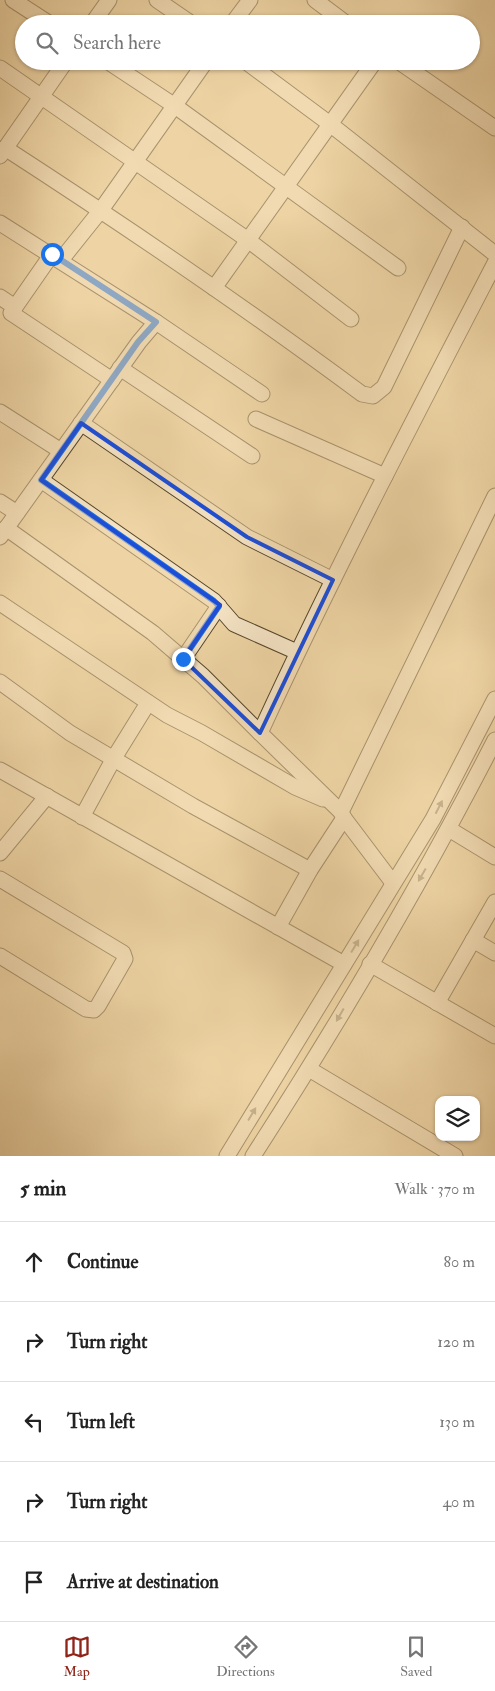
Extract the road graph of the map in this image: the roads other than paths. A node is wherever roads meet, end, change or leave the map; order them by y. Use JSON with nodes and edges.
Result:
{"nodes":[{"id":1,"x":13,"y":0,"type":"edge"},
{"id":2,"x":109,"y":0,"type":"edge"},
{"id":3,"x":157,"y":0,"type":"edge"},
{"id":4,"x":250,"y":0,"type":"edge"},
{"id":5,"x":315,"y":0,"type":"edge"},
{"id":6,"x":36,"y":15,"type":"edge"},
{"id":7,"x":98,"y":15,"type":"edge"},
{"id":8,"x":179,"y":15,"type":"edge"},
{"id":9,"x":239,"y":15,"type":"edge"},
{"id":10,"x":336,"y":15,"type":"edge"},
{"id":11,"x":0,"y":68,"type":"edge"},
{"id":12,"x":60,"y":70,"type":"edge"},
{"id":13,"x":120,"y":70,"type":"edge"},
{"id":14,"x":200,"y":70,"type":"edge"},
{"id":15,"x":257,"y":70,"type":"edge"},
{"id":16,"x":369,"y":70,"type":"edge"},
{"id":17,"x":411,"y":70,"type":"edge"},
{"id":18,"x":41,"y":96,"type":"junction"},
{"id":19,"x":174,"y":106,"type":"junction"},
{"id":20,"x":330,"y":124,"type":"junction"},
{"id":21,"x":495,"y":128,"type":"edge"},
{"id":22,"x":3,"y":152,"type":"edge"},
{"id":23,"x":135,"y":161,"type":"junction"},
{"id":24,"x":287,"y":186,"type":"junction"},
{"id":25,"x":101,"y":210,"type":"junction"},
{"id":26,"x":0,"y":223,"type":"edge"},
{"id":27,"x":462,"y":226,"type":"junction"},
{"id":28,"x":248,"y":240,"type":"junction"},
{"id":29,"x":495,"y":254,"type":"edge"},
{"id":30,"x":56,"y":257,"type":"junction"},
{"id":31,"x":495,"y":263,"type":"edge"},
{"id":32,"x":398,"y":268,"type":"dead end"},
{"id":33,"x":214,"y":288,"type":"junction"},
{"id":34,"x":0,"y":297,"type":"edge"},
{"id":35,"x":15,"y":307,"type":"junction"},
{"id":36,"x":351,"y":319,"type":"dead end"},
{"id":37,"x":156,"y":322,"type":"junction"},
{"id":38,"x":116,"y":374,"type":"junction"},
{"id":39,"x":262,"y":394,"type":"dead end"},
{"id":40,"x":0,"y":412,"type":"edge"},
{"id":41,"x":256,"y":419,"type":"dead end"},
{"id":42,"x":81,"y":423,"type":"junction"},
{"id":43,"x":61,"y":451,"type":"junction"},
{"id":44,"x":252,"y":456,"type":"dead end"},
{"id":45,"x":385,"y":476,"type":"junction"},
{"id":46,"x":41,"y":480,"type":"junction"},
{"id":47,"x":495,"y":496,"type":"edge"},
{"id":48,"x":0,"y":502,"type":"edge"},
{"id":49,"x":17,"y":513,"type":"junction"},
{"id":50,"x":3,"y":532,"type":"edge"},
{"id":51,"x":333,"y":580,"type":"junction"},
{"id":52,"x":0,"y":603,"type":"edge"},
{"id":53,"x":219,"y":606,"type":"junction"},
{"id":54,"x":297,"y":652,"type":"junction"},
{"id":55,"x":183,"y":659,"type":"junction"},
{"id":56,"x":0,"y":682,"type":"edge"},
{"id":57,"x":495,"y":699,"type":"edge"},
{"id":58,"x":148,"y":703,"type":"junction"},
{"id":59,"x":260,"y":733,"type":"junction"},
{"id":60,"x":495,"y":740,"type":"edge"},
{"id":61,"x":114,"y":758,"type":"junction"},
{"id":62,"x":0,"y":770,"type":"edge"},
{"id":63,"x":47,"y":796,"type":"junction"},
{"id":64,"x":339,"y":811,"type":"junction"},
{"id":65,"x":82,"y":817,"type":"junction"},
{"id":66,"x":450,"y":829,"type":"junction"},
{"id":67,"x":0,"y":853,"type":"edge"},
{"id":68,"x":495,"y":857,"type":"edge"},
{"id":69,"x":310,"y":870,"type":"junction"},
{"id":70,"x":0,"y":880,"type":"edge"},
{"id":71,"x":393,"y":883,"type":"junction"},
{"id":72,"x":495,"y":902,"type":"edge"},
{"id":73,"x":278,"y":927,"type":"junction"},
{"id":74,"x":473,"y":940,"type":"junction"},
{"id":75,"x":495,"y":953,"type":"edge"},
{"id":76,"x":0,"y":956,"type":"edge"},
{"id":77,"x":344,"y":964,"type":"junction"},
{"id":78,"x":370,"y":964,"type":"junction"},
{"id":79,"x":437,"y":1003,"type":"junction"},
{"id":80,"x":495,"y":1036,"type":"edge"},
{"id":81,"x":309,"y":1069,"type":"junction"},
{"id":82,"x":434,"y":1151,"type":"edge"},
{"id":83,"x":228,"y":1156,"type":"edge"},
{"id":84,"x":253,"y":1156,"type":"edge"},
{"id":85,"x":455,"y":1156,"type":"edge"}],
"edges":[{"from":1,"to":6,"type":"street"},
{"from":2,"to":7,"type":"street"},
{"from":3,"to":8,"type":"street"},
{"from":4,"to":9,"type":"street"},
{"from":5,"to":10,"type":"street"},
{"from":11,"to":18,"type":"street"},
{"from":12,"to":18,"type":"street"},
{"from":13,"to":19,"type":"street"},
{"from":14,"to":19,"type":"street"},
{"from":15,"to":20,"type":"street"},
{"from":16,"to":20,"type":"street"},
{"from":17,"to":21,"type":"street"},
{"from":18,"to":22,"type":"street"},
{"from":18,"to":23,"type":"street"},
{"from":19,"to":23,"type":"street"},
{"from":19,"to":24,"type":"street"},
{"from":20,"to":24,"type":"street"},
{"from":20,"to":27,"type":"street"},
{"from":22,"to":25,"type":"street"},
{"from":23,"to":25,"type":"street"},
{"from":23,"to":28,"type":"street"},
{"from":24,"to":28,"type":"street"},
{"from":24,"to":32,"type":"street"},
{"from":25,"to":30,"type":"street"},
{"from":25,"to":33,"type":"street"},
{"from":26,"to":30,"type":"street"},
{"from":27,"to":29,"type":"street"},
{"from":27,"to":33,"type":"street"},
{"from":28,"to":33,"type":"street"},
{"from":28,"to":36,"type":"street"},
{"from":30,"to":35,"type":"street"},
{"from":30,"to":37,"type":"street"},
{"from":31,"to":45,"type":"street"},
{"from":34,"to":35,"type":"street"},
{"from":35,"to":38,"type":"street"},
{"from":37,"to":38,"type":"street"},
{"from":37,"to":39,"type":"street"},
{"from":38,"to":42,"type":"street"},
{"from":38,"to":44,"type":"street"},
{"from":40,"to":43,"type":"street"},
{"from":41,"to":45,"type":"street"},
{"from":42,"to":43,"type":"street"},
{"from":42,"to":51,"type":"street"},
{"from":43,"to":46,"type":"street"},
{"from":45,"to":51,"type":"street"},
{"from":46,"to":49,"type":"street"},
{"from":46,"to":53,"type":"street"},
{"from":47,"to":64,"type":"street"},
{"from":48,"to":49,"type":"street"},
{"from":49,"to":50,"type":"street"},
{"from":50,"to":55,"type":"street"},
{"from":51,"to":54,"type":"street"},
{"from":52,"to":58,"type":"street"},
{"from":53,"to":54,"type":"street"},
{"from":53,"to":55,"type":"street"},
{"from":54,"to":59,"type":"street"},
{"from":55,"to":59,"type":"street"},
{"from":56,"to":61,"type":"street"},
{"from":71,"to":57,"type":"street","one_way":true},
{"from":58,"to":61,"type":"street"},
{"from":58,"to":64,"type":"street"},
{"from":59,"to":64,"type":"street"},
{"from":60,"to":66,"type":"street"},
{"from":61,"to":65,"type":"street"},
{"from":61,"to":69,"type":"street"},
{"from":62,"to":63,"type":"street"},
{"from":63,"to":65,"type":"street"},
{"from":63,"to":67,"type":"street"},
{"from":64,"to":69,"type":"street"},
{"from":64,"to":71,"type":"street"},
{"from":65,"to":73,"type":"street"},
{"from":66,"to":68,"type":"street"},
{"from":66,"to":78,"type":"street","one_way":true},
{"from":69,"to":73,"type":"street"},
{"from":70,"to":76,"type":"street"},
{"from":77,"to":71,"type":"street","one_way":true},
{"from":72,"to":74,"type":"street"},
{"from":73,"to":77,"type":"street"},
{"from":74,"to":75,"type":"street"},
{"from":74,"to":79,"type":"street"},
{"from":83,"to":77,"type":"street","one_way":true},
{"from":78,"to":79,"type":"street"},
{"from":78,"to":81,"type":"street","one_way":true},
{"from":79,"to":80,"type":"street"},
{"from":81,"to":82,"type":"street"},
{"from":81,"to":84,"type":"street"},
{"from":82,"to":85,"type":"street"}]}
